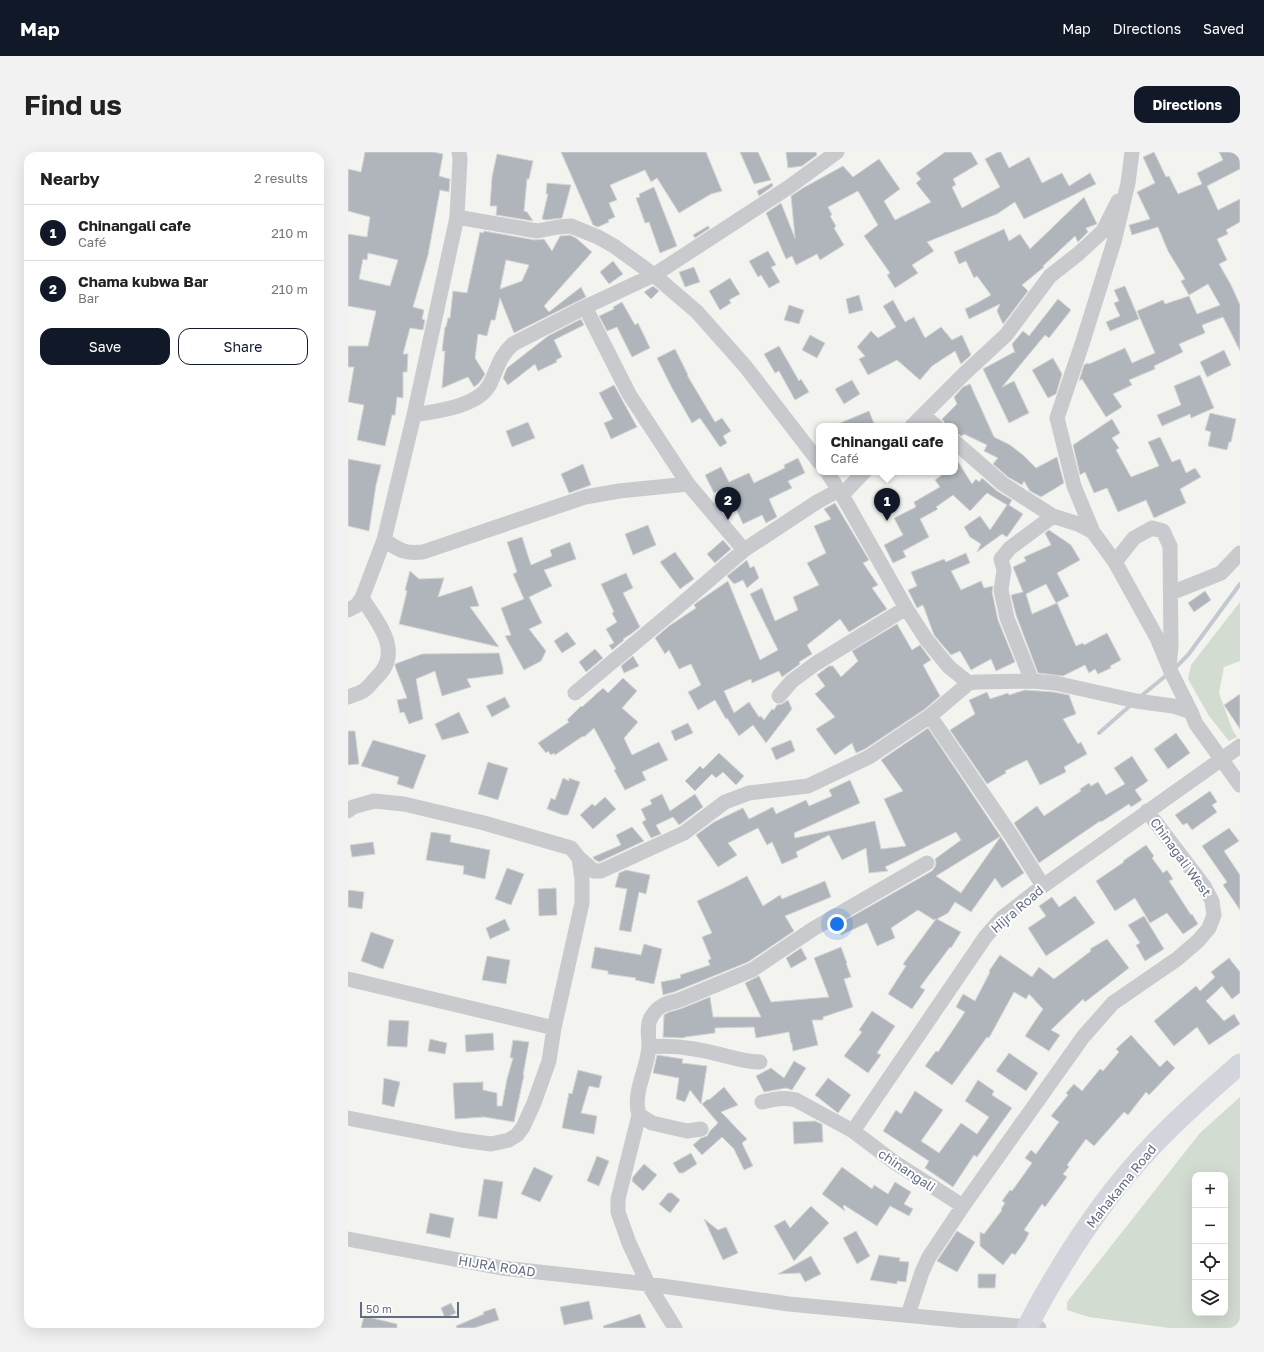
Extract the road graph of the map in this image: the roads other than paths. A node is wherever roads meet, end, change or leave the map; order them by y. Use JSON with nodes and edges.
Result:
{"nodes":[{"id":1,"x":458,"y":152,"type":"edge"},
{"id":2,"x":837,"y":152,"type":"edge"},
{"id":3,"x":1132,"y":152,"type":"edge"},
{"id":4,"x":1128,"y":183,"type":"junction"},
{"id":5,"x":458,"y":217,"type":"junction"},
{"id":6,"x":654,"y":275,"type":"junction"},
{"id":7,"x":585,"y":307,"type":"junction"},
{"id":8,"x":414,"y":415,"type":"junction"},
{"id":9,"x":923,"y":415,"type":"junction"},
{"id":10,"x":915,"y":423,"type":"edge"},
{"id":11,"x":932,"y":423,"type":"edge"},
{"id":12,"x":958,"y":445,"type":"edge"},
{"id":13,"x":816,"y":458,"type":"edge"},
{"id":14,"x":829,"y":475,"type":"edge"},
{"id":15,"x":860,"y":475,"type":"edge"},
{"id":16,"x":688,"y":484,"type":"junction"},
{"id":17,"x":840,"y":492,"type":"junction"},
{"id":18,"x":1053,"y":516,"type":"junction"},
{"id":19,"x":1093,"y":532,"type":"junction"},
{"id":20,"x":384,"y":540,"type":"junction"},
{"id":21,"x":744,"y":550,"type":"junction"},
{"id":22,"x":1240,"y":553,"type":"edge"},
{"id":23,"x":1114,"y":562,"type":"junction"},
{"id":24,"x":1171,"y":593,"type":"junction"},
{"id":25,"x":362,"y":598,"type":"junction"},
{"id":26,"x":906,"y":608,"type":"junction"},
{"id":27,"x":348,"y":610,"type":"edge"},
{"id":28,"x":1169,"y":667,"type":"junction"},
{"id":29,"x":1032,"y":681,"type":"junction"},
{"id":30,"x":969,"y":683,"type":"junction"},
{"id":31,"x":575,"y":693,"type":"dead end"},
{"id":32,"x":779,"y":696,"type":"dead end"},
{"id":33,"x":348,"y":697,"type":"edge"},
{"id":34,"x":1191,"y":712,"type":"junction"},
{"id":35,"x":930,"y":716,"type":"junction"},
{"id":36,"x":1240,"y":746,"type":"edge"},
{"id":37,"x":1221,"y":759,"type":"junction"},
{"id":38,"x":1240,"y":785,"type":"edge"},
{"id":39,"x":348,"y":811,"type":"edge"},
{"id":40,"x":1147,"y":811,"type":"junction"},
{"id":41,"x":578,"y":858,"type":"junction"},
{"id":42,"x":927,"y":863,"type":"dead end"},
{"id":43,"x":1043,"y":886,"type":"junction"},
{"id":44,"x":348,"y":979,"type":"edge"},
{"id":45,"x":554,"y":1028,"type":"junction"},
{"id":46,"x":649,"y":1047,"type":"junction"},
{"id":47,"x":760,"y":1062,"type":"dead end"},
{"id":48,"x":1240,"y":1064,"type":"edge"},
{"id":49,"x":762,"y":1102,"type":"dead end"},
{"id":50,"x":639,"y":1115,"type":"junction"},
{"id":51,"x":348,"y":1118,"type":"edge"},
{"id":52,"x":701,"y":1129,"type":"dead end"},
{"id":53,"x":853,"y":1131,"type":"junction"},
{"id":54,"x":963,"y":1206,"type":"junction"},
{"id":55,"x":348,"y":1239,"type":"edge"},
{"id":56,"x":648,"y":1284,"type":"junction"},
{"id":57,"x":908,"y":1316,"type":"junction"},
{"id":58,"x":1026,"y":1327,"type":"edge"},
{"id":59,"x":675,"y":1328,"type":"edge"}],
"edges":[{"from":1,"to":5,"type":"street"},
{"from":2,"to":6,"type":"street"},
{"from":3,"to":4,"type":"street"},
{"from":4,"to":9,"type":"street"},
{"from":4,"to":19,"type":"street"},
{"from":5,"to":6,"type":"street"},
{"from":5,"to":8,"type":"street"},
{"from":6,"to":7,"type":"street"},
{"from":6,"to":13,"type":"street"},
{"from":7,"to":8,"type":"street"},
{"from":7,"to":16,"type":"street"},
{"from":8,"to":20,"type":"street"},
{"from":9,"to":10,"type":"street"},
{"from":9,"to":11,"type":"street"},
{"from":12,"to":18,"type":"street"},
{"from":14,"to":17,"type":"street"},
{"from":15,"to":17,"type":"street"},
{"from":16,"to":20,"type":"street"},
{"from":16,"to":21,"type":"street"},
{"from":17,"to":21,"type":"street"},
{"from":17,"to":26,"type":"street"},
{"from":18,"to":19,"type":"street"},
{"from":18,"to":29,"type":"street"},
{"from":19,"to":23,"type":"street"},
{"from":20,"to":25,"type":"street"},
{"from":21,"to":31,"type":"street"},
{"from":22,"to":24,"type":"street"},
{"from":23,"to":24,"type":"street"},
{"from":23,"to":28,"type":"street"},
{"from":24,"to":28,"type":"street"},
{"from":25,"to":27,"type":"street"},
{"from":25,"to":33,"type":"street"},
{"from":26,"to":30,"type":"street"},
{"from":26,"to":32,"type":"street"},
{"from":28,"to":34,"type":"street"},
{"from":29,"to":30,"type":"street"},
{"from":29,"to":34,"type":"street"},
{"from":30,"to":35,"type":"street"},
{"from":34,"to":37,"type":"street"},
{"from":35,"to":41,"type":"street"},
{"from":35,"to":43,"type":"street"},
{"from":36,"to":37,"type":"street","name":"Hijra Road"},
{"from":37,"to":38,"type":"street"},
{"from":37,"to":40,"type":"street","name":"Hijra Road"},
{"from":39,"to":41,"type":"street"},
{"from":40,"to":43,"type":"street","name":"Hijra Road"},
{"from":40,"to":54,"type":"street","name":"Chinagali West"},
{"from":41,"to":45,"type":"street"},
{"from":42,"to":46,"type":"street"},
{"from":43,"to":53,"type":"street","name":"Hijra Road"},
{"from":44,"to":45,"type":"street"},
{"from":45,"to":51,"type":"street"},
{"from":46,"to":47,"type":"street"},
{"from":46,"to":50,"type":"street"},
{"from":48,"to":58,"type":"street","name":"Mahakama Road"},
{"from":49,"to":53,"type":"street","name":"chinangali"},
{"from":50,"to":52,"type":"street"},
{"from":50,"to":56,"type":"street"},
{"from":53,"to":54,"type":"street","name":"chinangali"},
{"from":54,"to":57,"type":"street"},
{"from":55,"to":56,"type":"street","name":"HIJRA ROAD"},
{"from":56,"to":57,"type":"street","name":"HIJRA ROAD"},
{"from":56,"to":59,"type":"street"},
{"from":57,"to":58,"type":"street","name":"HIJRA ROAD"}]}
